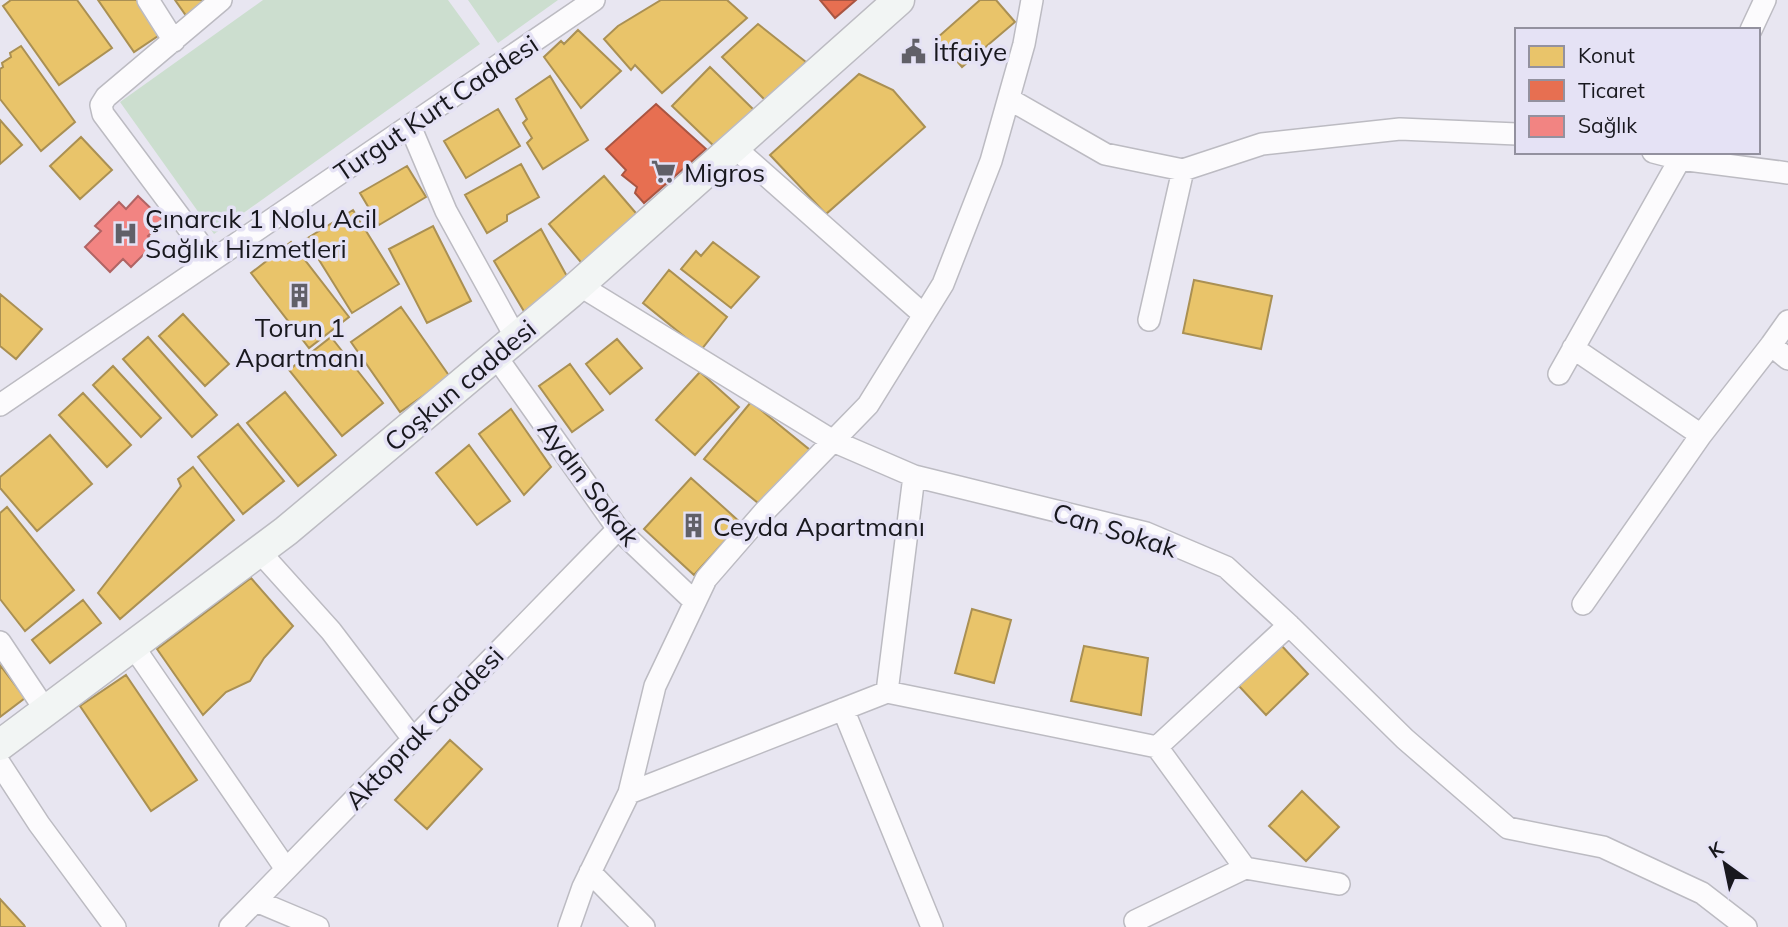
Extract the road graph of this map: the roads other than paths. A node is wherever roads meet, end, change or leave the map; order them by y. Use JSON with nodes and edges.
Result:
{"nodes":[{"id":1,"x":148,"y":0,"type":"edge"},
{"id":2,"x":221,"y":0,"type":"edge"},
{"id":3,"x":594,"y":0,"type":"edge"},
{"id":4,"x":899,"y":0,"type":"edge"},
{"id":5,"x":1032,"y":0,"type":"edge"},
{"id":6,"x":1765,"y":0,"type":"edge"},
{"id":7,"x":1752,"y":28,"type":"edge"},
{"id":8,"x":174,"y":41,"type":"junction"},
{"id":9,"x":1009,"y":99,"type":"junction"},
{"id":10,"x":410,"y":125,"type":"junction"},
{"id":11,"x":1515,"y":134,"type":"edge"},
{"id":12,"x":734,"y":148,"type":"junction"},
{"id":13,"x":1682,"y":155,"type":"edge"},
{"id":14,"x":1183,"y":170,"type":"junction"},
{"id":15,"x":1788,"y":173,"type":"edge"},
{"id":16,"x":212,"y":260,"type":"junction"},
{"id":17,"x":579,"y":285,"type":"junction"},
{"id":18,"x":924,"y":315,"type":"junction"},
{"id":19,"x":1149,"y":320,"type":"dead end"},
{"id":20,"x":1788,"y":321,"type":"edge"},
{"id":21,"x":1771,"y":345,"type":"junction"},
{"id":22,"x":506,"y":346,"type":"junction"},
{"id":23,"x":1573,"y":348,"type":"junction"},
{"id":24,"x":1788,"y":359,"type":"edge"},
{"id":25,"x":1559,"y":374,"type":"dead end"},
{"id":26,"x":0,"y":405,"type":"edge"},
{"id":27,"x":1701,"y":435,"type":"junction"},
{"id":28,"x":833,"y":441,"type":"junction"},
{"id":29,"x":914,"y":476,"type":"junction"},
{"id":30,"x":618,"y":529,"type":"junction"},
{"id":31,"x":259,"y":551,"type":"junction"},
{"id":32,"x":695,"y":602,"type":"junction"},
{"id":33,"x":1583,"y":604,"type":"dead end"},
{"id":34,"x":1290,"y":625,"type":"junction"},
{"id":35,"x":0,"y":642,"type":"edge"},
{"id":36,"x":133,"y":646,"type":"junction"},
{"id":37,"x":887,"y":692,"type":"junction"},
{"id":38,"x":843,"y":709,"type":"junction"},
{"id":39,"x":46,"y":711,"type":"junction"},
{"id":40,"x":413,"y":739,"type":"junction"},
{"id":41,"x":0,"y":746,"type":"edge"},
{"id":42,"x":1157,"y":747,"type":"junction"},
{"id":43,"x":0,"y":764,"type":"edge"},
{"id":44,"x":629,"y":793,"type":"junction"},
{"id":45,"x":1245,"y":868,"type":"junction"},
{"id":46,"x":286,"y":869,"type":"junction"},
{"id":47,"x":590,"y":872,"type":"junction"},
{"id":48,"x":1339,"y":884,"type":"dead end"},
{"id":49,"x":256,"y":901,"type":"junction"},
{"id":50,"x":1135,"y":921,"type":"dead end"},
{"id":51,"x":115,"y":927,"type":"edge"},
{"id":52,"x":230,"y":927,"type":"edge"},
{"id":53,"x":318,"y":927,"type":"edge"},
{"id":54,"x":569,"y":927,"type":"edge"},
{"id":55,"x":644,"y":927,"type":"edge"},
{"id":56,"x":932,"y":927,"type":"edge"},
{"id":57,"x":1746,"y":927,"type":"edge"}],
"edges":[{"from":1,"to":8,"type":"street"},
{"from":2,"to":8,"type":"street"},
{"from":3,"to":10,"type":"street","name":"Turgut Kurt Caddesi"},
{"from":4,"to":12,"type":"street","name":"Coşkun caddesi"},
{"from":5,"to":9,"type":"street"},
{"from":6,"to":7,"type":"street"},
{"from":8,"to":16,"type":"street"},
{"from":9,"to":14,"type":"street"},
{"from":9,"to":18,"type":"street"},
{"from":10,"to":16,"type":"street","name":"Turgut Kurt Caddesi"},
{"from":10,"to":22,"type":"street","name":"Aydın Sokak"},
{"from":11,"to":14,"type":"street"},
{"from":12,"to":17,"type":"street","name":"Coşkun caddesi"},
{"from":12,"to":18,"type":"street"},
{"from":13,"to":15,"type":"street"},
{"from":13,"to":23,"type":"street"},
{"from":14,"to":19,"type":"street"},
{"from":16,"to":26,"type":"street","name":"Turgut Kurt Caddesi"},
{"from":17,"to":22,"type":"street","name":"Coşkun caddesi"},
{"from":17,"to":28,"type":"street","name":"Can Sokak"},
{"from":18,"to":28,"type":"street"},
{"from":20,"to":21,"type":"street"},
{"from":21,"to":24,"type":"street"},
{"from":21,"to":27,"type":"street"},
{"from":22,"to":30,"type":"street","name":"Aydın Sokak"},
{"from":22,"to":31,"type":"street","name":"Coşkun caddesi"},
{"from":23,"to":25,"type":"street"},
{"from":23,"to":27,"type":"street"},
{"from":27,"to":33,"type":"street"},
{"from":28,"to":29,"type":"street","name":"Can Sokak"},
{"from":28,"to":32,"type":"street"},
{"from":29,"to":34,"type":"street","name":"Can Sokak"},
{"from":29,"to":37,"type":"street"},
{"from":30,"to":32,"type":"street","name":"Aydın Sokak"},
{"from":30,"to":40,"type":"street","name":"Aktoprak Caddesi"},
{"from":31,"to":36,"type":"street","name":"Coşkun caddesi"},
{"from":31,"to":40,"type":"street"},
{"from":32,"to":44,"type":"street"},
{"from":34,"to":42,"type":"street"},
{"from":34,"to":57,"type":"street","name":"Can Sokak"},
{"from":35,"to":39,"type":"street"},
{"from":36,"to":39,"type":"street","name":"Coşkun caddesi"},
{"from":36,"to":46,"type":"street"},
{"from":37,"to":38,"type":"street"},
{"from":37,"to":42,"type":"street"},
{"from":38,"to":44,"type":"street"},
{"from":38,"to":56,"type":"street"},
{"from":39,"to":41,"type":"street","name":"Coşkun caddesi"},
{"from":40,"to":46,"type":"street","name":"Aktoprak Caddesi"},
{"from":42,"to":45,"type":"street"},
{"from":43,"to":51,"type":"street"},
{"from":44,"to":47,"type":"street"},
{"from":45,"to":48,"type":"street"},
{"from":45,"to":50,"type":"street"},
{"from":46,"to":49,"type":"street","name":"Aktoprak Caddesi"},
{"from":47,"to":54,"type":"street"},
{"from":47,"to":55,"type":"street"},
{"from":49,"to":52,"type":"street","name":"Aktoprak Caddesi"},
{"from":49,"to":53,"type":"street"}]}
